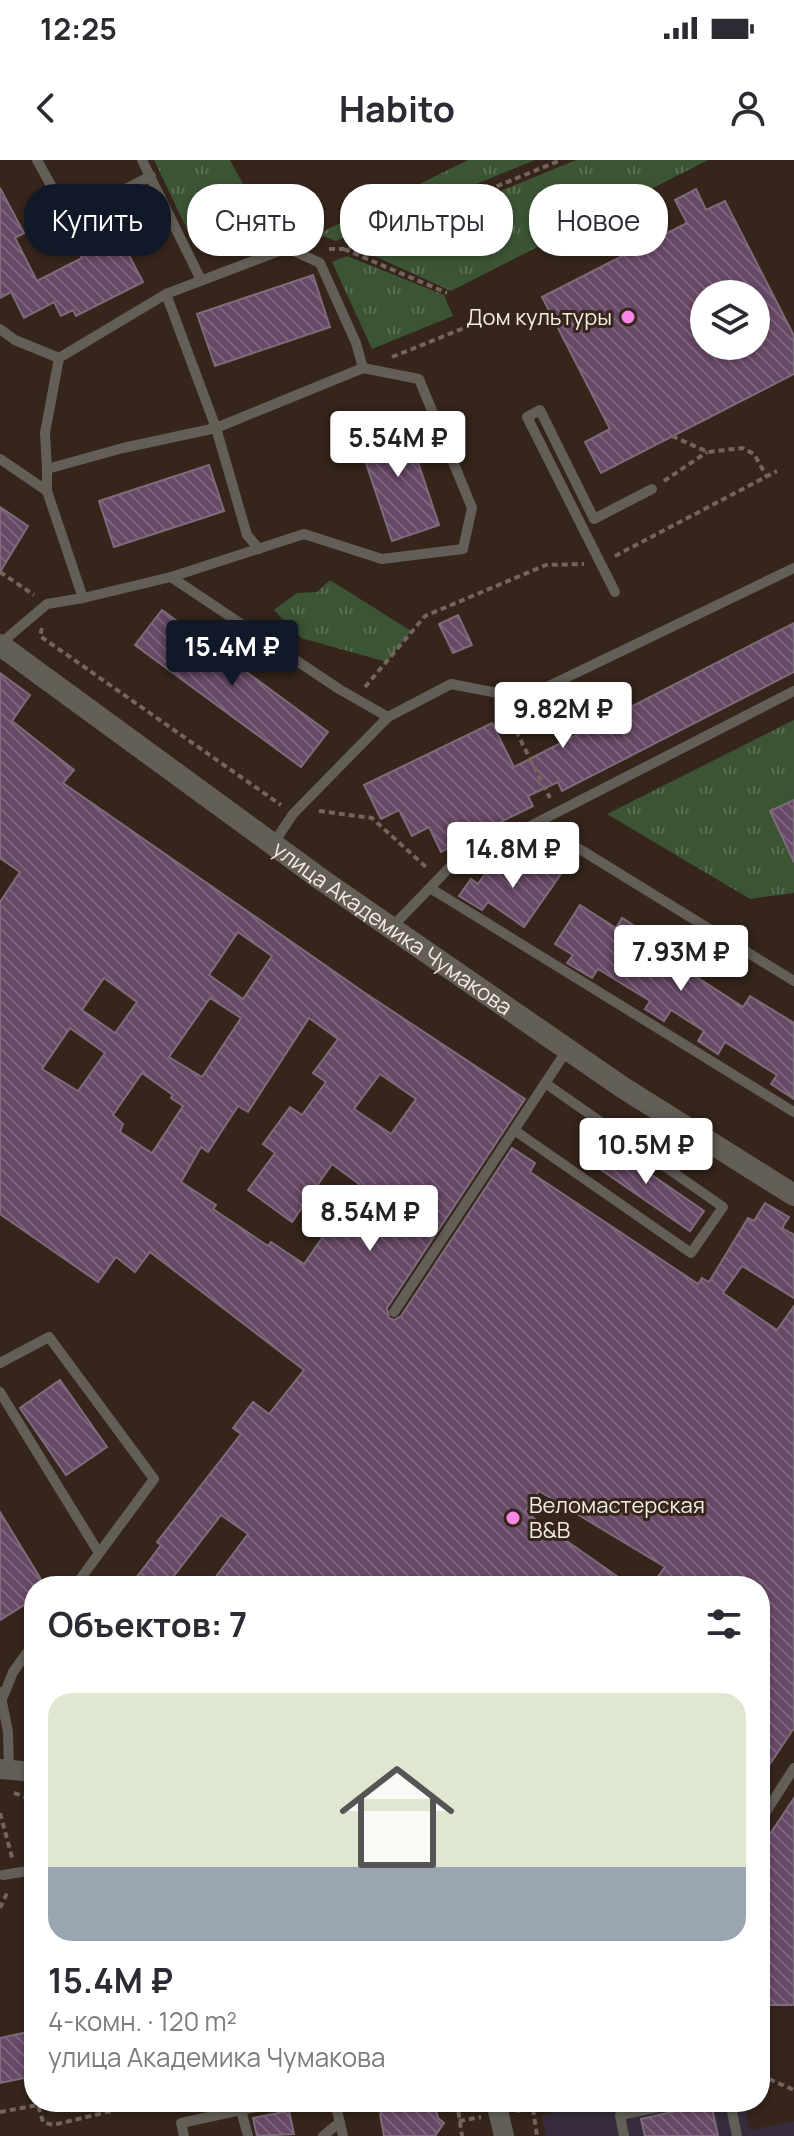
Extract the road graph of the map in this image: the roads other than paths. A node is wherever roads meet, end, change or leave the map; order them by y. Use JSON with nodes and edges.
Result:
{"nodes":[{"id":1,"x":37,"y":160,"type":"edge"},
{"id":2,"x":142,"y":160,"type":"edge"},
{"id":3,"x":151,"y":176,"type":"junction"},
{"id":4,"x":201,"y":280,"type":"junction"},
{"id":5,"x":166,"y":294,"type":"junction"},
{"id":6,"x":0,"y":329,"type":"edge"},
{"id":7,"x":59,"y":358,"type":"junction"},
{"id":8,"x":363,"y":368,"type":"junction"},
{"id":9,"x":216,"y":428,"type":"junction"},
{"id":10,"x":0,"y":459,"type":"edge"},
{"id":11,"x":47,"y":469,"type":"junction"},
{"id":12,"x":652,"y":489,"type":"road end"},
{"id":13,"x":47,"y":491,"type":"junction"},
{"id":14,"x":259,"y":549,"type":"junction"},
{"id":15,"x":794,"y":568,"type":"edge"},
{"id":16,"x":171,"y":577,"type":"junction"},
{"id":17,"x":615,"y":592,"type":"dead end"},
{"id":18,"x":83,"y":598,"type":"junction"},
{"id":19,"x":0,"y":644,"type":"edge"},
{"id":20,"x":794,"y":691,"type":"edge"},
{"id":21,"x":388,"y":717,"type":"junction"},
{"id":22,"x":539,"y":824,"type":"junction"},
{"id":23,"x":273,"y":844,"type":"junction"},
{"id":24,"x":430,"y":888,"type":"junction"},
{"id":25,"x":392,"y":927,"type":"junction"},
{"id":26,"x":794,"y":981,"type":"edge"},
{"id":27,"x":567,"y":1050,"type":"junction"},
{"id":28,"x":545,"y":1083,"type":"junction"},
{"id":29,"x":794,"y":1112,"type":"edge"},
{"id":30,"x":514,"y":1130,"type":"junction"},
{"id":31,"x":794,"y":1195,"type":"edge"},
{"id":32,"x":394,"y":1312,"type":"dead end"},
{"id":33,"x":0,"y":1363,"type":"edge"},
{"id":34,"x":0,"y":1392,"type":"edge"},
{"id":35,"x":99,"y":1553,"type":"junction"},
{"id":36,"x":82,"y":1576,"type":"edge"},
{"id":37,"x":24,"y":1657,"type":"edge"},
{"id":38,"x":1,"y":1694,"type":"edge"},
{"id":39,"x":794,"y":1768,"type":"edge"},
{"id":40,"x":4,"y":1769,"type":"edge"},
{"id":41,"x":24,"y":1771,"type":"edge"},
{"id":42,"x":770,"y":1805,"type":"edge"},
{"id":43,"x":24,"y":1871,"type":"edge"},
{"id":44,"x":1,"y":1874,"type":"edge"},
{"id":45,"x":232,"y":2112,"type":"edge"},
{"id":46,"x":242,"y":2112,"type":"edge"},
{"id":47,"x":338,"y":2112,"type":"edge"},
{"id":48,"x":498,"y":2112,"type":"edge"},
{"id":49,"x":635,"y":2112,"type":"edge"},
{"id":50,"x":732,"y":2112,"type":"edge"},
{"id":51,"x":340,"y":2122,"type":"junction"},
{"id":52,"x":184,"y":2136,"type":"edge"},
{"id":53,"x":248,"y":2136,"type":"edge"},
{"id":54,"x":323,"y":2136,"type":"edge"},
{"id":55,"x":343,"y":2136,"type":"edge"},
{"id":56,"x":504,"y":2136,"type":"edge"},
{"id":57,"x":624,"y":2136,"type":"edge"},
{"id":58,"x":737,"y":2136,"type":"edge"}],
"edges":[{"from":1,"to":3,"type":"lane"},
{"from":2,"to":3,"type":"lane"},
{"from":3,"to":4,"type":"lane"},
{"from":4,"to":5,"type":"lane"},
{"from":4,"to":8,"type":"lane"},
{"from":5,"to":7,"type":"lane"},
{"from":5,"to":9,"type":"lane"},
{"from":6,"to":7,"type":"lane"},
{"from":7,"to":11,"type":"lane"},
{"from":8,"to":9,"type":"lane"},
{"from":8,"to":14,"type":"lane"},
{"from":9,"to":11,"type":"lane"},
{"from":9,"to":14,"type":"lane"},
{"from":10,"to":13,"type":"lane"},
{"from":11,"to":13,"type":"lane"},
{"from":12,"to":17,"type":"lane"},
{"from":13,"to":18,"type":"lane"},
{"from":14,"to":16,"type":"lane"},
{"from":15,"to":21,"type":"lane"},
{"from":16,"to":18,"type":"lane"},
{"from":16,"to":21,"type":"lane"},
{"from":18,"to":19,"type":"lane"},
{"from":19,"to":23,"type":"street","name":"улица Академика Чумакова"},
{"from":20,"to":22,"type":"lane"},
{"from":21,"to":23,"type":"lane"},
{"from":22,"to":24,"type":"lane"},
{"from":22,"to":26,"type":"lane"},
{"from":23,"to":25,"type":"street","name":"улица Академика Чумакова"},
{"from":24,"to":25,"type":"lane"},
{"from":24,"to":29,"type":"lane"},
{"from":25,"to":27,"type":"street","name":"улица Академика Чумакова"},
{"from":27,"to":28,"type":"lane"},
{"from":27,"to":31,"type":"street","name":"улица Академика Чумакова"},
{"from":28,"to":30,"type":"lane"},
{"from":28,"to":30,"type":"lane"},
{"from":30,"to":32,"type":"lane"},
{"from":33,"to":35,"type":"lane"},
{"from":34,"to":35,"type":"lane"},
{"from":35,"to":36,"type":"lane"},
{"from":37,"to":38,"type":"lane"},
{"from":38,"to":40,"type":"lane"},
{"from":39,"to":42,"type":"lane"},
{"from":40,"to":41,"type":"street"},
{"from":43,"to":44,"type":"lane"},
{"from":45,"to":52,"type":"lane"},
{"from":46,"to":53,"type":"lane"},
{"from":47,"to":51,"type":"lane"},
{"from":48,"to":56,"type":"street"},
{"from":49,"to":57,"type":"lane"},
{"from":50,"to":58,"type":"lane"},
{"from":51,"to":54,"type":"lane"},
{"from":51,"to":55,"type":"lane"}]}
